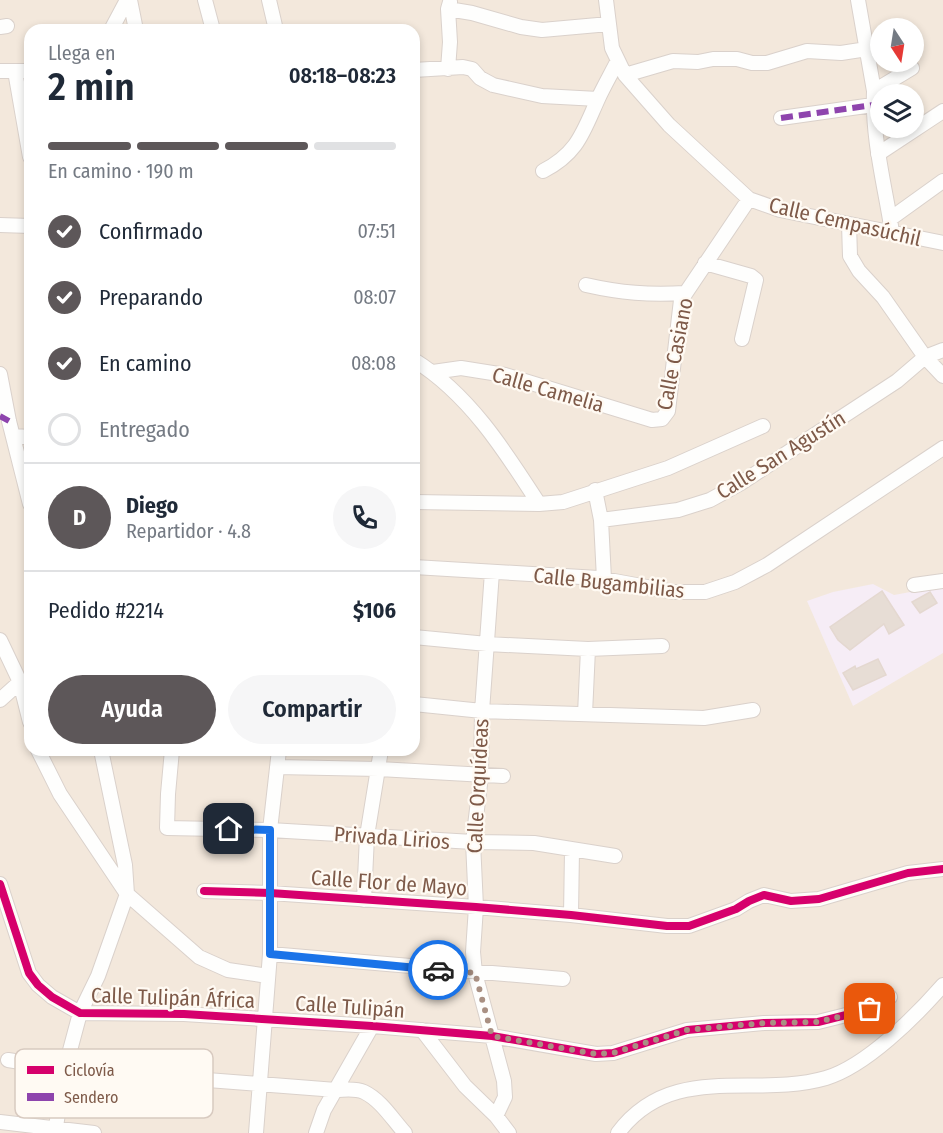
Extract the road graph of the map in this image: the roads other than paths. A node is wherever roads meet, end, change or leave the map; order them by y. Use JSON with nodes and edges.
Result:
{"nodes":[{"id":1,"x":128,"y":0,"type":"edge"},
{"id":2,"x":205,"y":0,"type":"edge"},
{"id":3,"x":268,"y":0,"type":"edge"},
{"id":4,"x":606,"y":0,"type":"edge"},
{"id":5,"x":858,"y":0,"type":"edge"},
{"id":6,"x":450,"y":4,"type":"edge"},
{"id":7,"x":114,"y":24,"type":"edge"},
{"id":8,"x":134,"y":24,"type":"edge"},
{"id":9,"x":211,"y":24,"type":"edge"},
{"id":10,"x":274,"y":24,"type":"edge"},
{"id":11,"x":609,"y":24,"type":"junction"},
{"id":12,"x":867,"y":49,"type":"junction"},
{"id":13,"x":617,"y":62,"type":"junction"},
{"id":14,"x":448,"y":69,"type":"junction"},
{"id":15,"x":15,"y":70,"type":"junction"},
{"id":16,"x":420,"y":70,"type":"edge"},
{"id":17,"x":0,"y":71,"type":"edge"},
{"id":18,"x":24,"y":71,"type":"edge"},
{"id":19,"x":907,"y":72,"type":"edge"},
{"id":20,"x":625,"y":75,"type":"junction"},
{"id":21,"x":872,"y":84,"type":"edge"},
{"id":22,"x":892,"y":84,"type":"edge"},
{"id":23,"x":598,"y":99,"type":"junction"},
{"id":24,"x":870,"y":99,"type":"edge"},
{"id":25,"x":943,"y":111,"type":"edge"},
{"id":26,"x":781,"y":118,"type":"dead end"},
{"id":27,"x":24,"y":122,"type":"edge"},
{"id":28,"x":877,"y":138,"type":"edge"},
{"id":29,"x":878,"y":154,"type":"junction"},
{"id":30,"x":543,"y":171,"type":"dead end"},
{"id":31,"x":943,"y":181,"type":"edge"},
{"id":32,"x":748,"y":199,"type":"junction"},
{"id":33,"x":849,"y":224,"type":"junction"},
{"id":34,"x":0,"y":225,"type":"edge"},
{"id":35,"x":24,"y":226,"type":"edge"},
{"id":36,"x":891,"y":226,"type":"junction"},
{"id":37,"x":943,"y":243,"type":"edge"},
{"id":38,"x":705,"y":263,"type":"junction"},
{"id":39,"x":586,"y":285,"type":"dead end"},
{"id":40,"x":685,"y":293,"type":"junction"},
{"id":41,"x":742,"y":339,"type":"dead end"},
{"id":42,"x":943,"y":350,"type":"edge"},
{"id":43,"x":925,"y":357,"type":"junction"},
{"id":44,"x":420,"y":364,"type":"edge"},
{"id":45,"x":433,"y":372,"type":"junction"},
{"id":46,"x":0,"y":374,"type":"edge"},
{"id":47,"x":943,"y":376,"type":"edge"},
{"id":48,"x":662,"y":419,"type":"joint"},
{"id":49,"x":763,"y":426,"type":"dead end"},
{"id":50,"x":13,"y":436,"type":"junction"},
{"id":51,"x":24,"y":437,"type":"edge"},
{"id":52,"x":943,"y":448,"type":"edge"},
{"id":53,"x":24,"y":480,"type":"edge"},
{"id":54,"x":595,"y":490,"type":"junction"},
{"id":55,"x":420,"y":502,"type":"edge"},
{"id":56,"x":539,"y":504,"type":"junction"},
{"id":57,"x":602,"y":520,"type":"junction"},
{"id":58,"x":420,"y":567,"type":"edge"},
{"id":59,"x":492,"y":572,"type":"junction"},
{"id":60,"x":604,"y":579,"type":"junction"},
{"id":61,"x":943,"y":581,"type":"edge"},
{"id":62,"x":914,"y":585,"type":"dead end"},
{"id":63,"x":420,"y":638,"type":"edge"},
{"id":64,"x":0,"y":640,"type":"edge"},
{"id":65,"x":487,"y":644,"type":"junction"},
{"id":66,"x":662,"y":646,"type":"dead end"},
{"id":67,"x":588,"y":649,"type":"junction"},
{"id":68,"x":20,"y":682,"type":"junction"},
{"id":69,"x":24,"y":698,"type":"edge"},
{"id":70,"x":0,"y":700,"type":"edge"},
{"id":71,"x":420,"y":705,"type":"edge"},
{"id":72,"x":753,"y":710,"type":"dead end"},
{"id":73,"x":482,"y":711,"type":"junction"},
{"id":74,"x":585,"y":714,"type":"junction"},
{"id":75,"x":41,"y":756,"type":"edge"},
{"id":76,"x":102,"y":756,"type":"edge"},
{"id":77,"x":171,"y":756,"type":"edge"},
{"id":78,"x":278,"y":756,"type":"edge"},
{"id":79,"x":380,"y":756,"type":"edge"},
{"id":80,"x":277,"y":767,"type":"junction"},
{"id":81,"x":379,"y":769,"type":"junction"},
{"id":82,"x":481,"y":776,"type":"junction"},
{"id":83,"x":503,"y":777,"type":"dead end"},
{"id":84,"x":270,"y":830,"type":"junction"},
{"id":85,"x":367,"y":836,"type":"junction"},
{"id":86,"x":473,"y":843,"type":"junction"},
{"id":87,"x":572,"y":850,"type":"junction"},
{"id":88,"x":615,"y":856,"type":"dead end"},
{"id":89,"x":943,"y":869,"type":"edge"},
{"id":90,"x":0,"y":884,"type":"edge"},
{"id":91,"x":204,"y":891,"type":"dead end"},
{"id":92,"x":270,"y":893,"type":"junction"},
{"id":93,"x":127,"y":894,"type":"junction"},
{"id":94,"x":364,"y":900,"type":"junction"},
{"id":95,"x":476,"y":908,"type":"junction"},
{"id":96,"x":4,"y":913,"type":"edge"},
{"id":97,"x":571,"y":915,"type":"junction"},
{"id":98,"x":270,"y":954,"type":"junction"},
{"id":99,"x":475,"y":973,"type":"junction"},
{"id":100,"x":268,"y":976,"type":"junction"},
{"id":101,"x":563,"y":979,"type":"dead end"},
{"id":102,"x":943,"y":985,"type":"edge"},
{"id":103,"x":890,"y":997,"type":"dead end"},
{"id":104,"x":80,"y":1013,"type":"junction"},
{"id":105,"x":265,"y":1019,"type":"junction"},
{"id":106,"x":372,"y":1026,"type":"junction"},
{"id":107,"x":422,"y":1030,"type":"junction"},
{"id":108,"x":492,"y":1036,"type":"junction"},
{"id":109,"x":70,"y":1049,"type":"edge"},
{"id":110,"x":8,"y":1060,"type":"dead end"},
{"id":111,"x":15,"y":1061,"type":"edge"},
{"id":112,"x":213,"y":1080,"type":"edge"},
{"id":113,"x":261,"y":1083,"type":"junction"},
{"id":114,"x":336,"y":1090,"type":"junction"},
{"id":115,"x":496,"y":1116,"type":"junction"},
{"id":116,"x":0,"y":1122,"type":"edge"},
{"id":117,"x":55,"y":1130,"type":"edge"},
{"id":118,"x":94,"y":1133,"type":"edge"},
{"id":119,"x":256,"y":1133,"type":"edge"},
{"id":120,"x":316,"y":1133,"type":"edge"},
{"id":121,"x":405,"y":1133,"type":"edge"},
{"id":122,"x":509,"y":1133,"type":"edge"},
{"id":123,"x":618,"y":1133,"type":"edge"}],
"edges":[{"from":1,"to":7,"type":"street"},
{"from":1,"to":8,"type":"street"},
{"from":2,"to":9,"type":"street"},
{"from":3,"to":10,"type":"street"},
{"from":4,"to":11,"type":"street","name":"Calle Cempasúchil"},
{"from":5,"to":12,"type":"street"},
{"from":6,"to":11,"type":"street"},
{"from":6,"to":14,"type":"street"},
{"from":11,"to":13,"type":"street","name":"Calle Cempasúchil"},
{"from":12,"to":20,"type":"street"},
{"from":12,"to":21,"type":"street"},
{"from":13,"to":20,"type":"street","name":"Calle Cempasúchil"},
{"from":13,"to":23,"type":"street"},
{"from":14,"to":16,"type":"street"},
{"from":14,"to":23,"type":"street"},
{"from":15,"to":17,"type":"street"},
{"from":15,"to":18,"type":"street"},
{"from":15,"to":27,"type":"street"},
{"from":19,"to":22,"type":"street"},
{"from":20,"to":32,"type":"street","name":"Calle Cempasúchil"},
{"from":23,"to":30,"type":"street"},
{"from":24,"to":26,"type":"street"},
{"from":25,"to":29,"type":"street"},
{"from":28,"to":29,"type":"street"},
{"from":29,"to":36,"type":"street"},
{"from":31,"to":36,"type":"street"},
{"from":32,"to":33,"type":"street","name":"Calle Cempasúchil"},
{"from":32,"to":38,"type":"street","name":"Calle Casiano"},
{"from":33,"to":36,"type":"street","name":"Calle Cempasúchil"},
{"from":33,"to":43,"type":"street"},
{"from":34,"to":35,"type":"street"},
{"from":36,"to":37,"type":"street","name":"Calle Cempasúchil"},
{"from":38,"to":40,"type":"street","name":"Calle Casiano"},
{"from":38,"to":41,"type":"street"},
{"from":39,"to":40,"type":"street"},
{"from":40,"to":48,"type":"street","name":"Calle Casiano"},
{"from":42,"to":43,"type":"street","name":"Calle San Agustín"},
{"from":43,"to":47,"type":"street"},
{"from":43,"to":57,"type":"street","name":"Calle San Agustín"},
{"from":44,"to":45,"type":"street","name":"Calle Camelia"},
{"from":45,"to":48,"type":"street","name":"Calle Camelia"},
{"from":45,"to":56,"type":"street","name":"Calle Camelia"},
{"from":46,"to":50,"type":"street"},
{"from":49,"to":54,"type":"street"},
{"from":50,"to":51,"type":"street"},
{"from":50,"to":53,"type":"street"},
{"from":52,"to":60,"type":"street","name":"Calle Bugambilias"},
{"from":54,"to":56,"type":"street"},
{"from":54,"to":57,"type":"street"},
{"from":55,"to":56,"type":"street"},
{"from":57,"to":60,"type":"street"},
{"from":58,"to":59,"type":"street","name":"Calle Bugambilias"},
{"from":59,"to":60,"type":"street","name":"Calle Bugambilias"},
{"from":59,"to":65,"type":"street","name":"Calle Orquídeas"},
{"from":61,"to":62,"type":"street"},
{"from":63,"to":65,"type":"street"},
{"from":64,"to":68,"type":"street"},
{"from":65,"to":67,"type":"street"},
{"from":65,"to":73,"type":"street","name":"Calle Orquídeas"},
{"from":66,"to":67,"type":"street"},
{"from":67,"to":74,"type":"street"},
{"from":68,"to":69,"type":"street"},
{"from":68,"to":70,"type":"street"},
{"from":71,"to":73,"type":"street"},
{"from":72,"to":74,"type":"street"},
{"from":73,"to":74,"type":"street"},
{"from":73,"to":82,"type":"street","name":"Calle Orquídeas"},
{"from":75,"to":93,"type":"street"},
{"from":76,"to":93,"type":"street"},
{"from":77,"to":84,"type":"street","name":"Privada Lirios"},
{"from":78,"to":80,"type":"street"},
{"from":79,"to":81,"type":"street"},
{"from":80,"to":81,"type":"street"},
{"from":80,"to":84,"type":"street"},
{"from":81,"to":82,"type":"street"},
{"from":81,"to":85,"type":"street"},
{"from":82,"to":83,"type":"street"},
{"from":82,"to":86,"type":"street","name":"Calle Orquídeas"},
{"from":84,"to":85,"type":"street","name":"Privada Lirios"},
{"from":84,"to":92,"type":"street"},
{"from":85,"to":86,"type":"street","name":"Privada Lirios"},
{"from":85,"to":94,"type":"street"},
{"from":86,"to":87,"type":"street","name":"Privada Lirios"},
{"from":86,"to":95,"type":"street","name":"Calle Orquídeas"},
{"from":87,"to":88,"type":"street","name":"Privada Lirios"},
{"from":87,"to":97,"type":"street"},
{"from":89,"to":97,"type":"street","name":"Calle Flor de Mayo"},
{"from":90,"to":96,"type":"street"},
{"from":91,"to":92,"type":"street","name":"Calle Flor de Mayo"},
{"from":92,"to":94,"type":"street","name":"Calle Flor de Mayo"},
{"from":92,"to":98,"type":"street"},
{"from":93,"to":100,"type":"street"},
{"from":93,"to":104,"type":"street"},
{"from":94,"to":95,"type":"street","name":"Calle Flor de Mayo"},
{"from":95,"to":97,"type":"street","name":"Calle Flor de Mayo"},
{"from":95,"to":99,"type":"street","name":"Calle Orquídeas"},
{"from":96,"to":104,"type":"street"},
{"from":98,"to":99,"type":"street"},
{"from":98,"to":100,"type":"street"},
{"from":99,"to":101,"type":"street"},
{"from":99,"to":108,"type":"street","name":"Calle Orquídeas"},
{"from":100,"to":105,"type":"street"},
{"from":102,"to":123,"type":"street"},
{"from":103,"to":108,"type":"street","name":"Calle Tulipán"},
{"from":104,"to":105,"type":"street","name":"Calle Tulipán África"},
{"from":104,"to":109,"type":"street"},
{"from":105,"to":106,"type":"street","name":"Calle Tulipán"},
{"from":105,"to":113,"type":"street"},
{"from":106,"to":107,"type":"street","name":"Calle Tulipán"},
{"from":106,"to":114,"type":"street"},
{"from":107,"to":108,"type":"street","name":"Calle Tulipán"},
{"from":107,"to":115,"type":"street"},
{"from":108,"to":115,"type":"street","name":"Calle Orquídeas"},
{"from":110,"to":111,"type":"street"},
{"from":112,"to":113,"type":"street"},
{"from":113,"to":114,"type":"street"},
{"from":113,"to":119,"type":"street"},
{"from":114,"to":120,"type":"street"},
{"from":114,"to":121,"type":"street"},
{"from":115,"to":122,"type":"street"},
{"from":116,"to":117,"type":"street"},
{"from":117,"to":118,"type":"street"}]}
